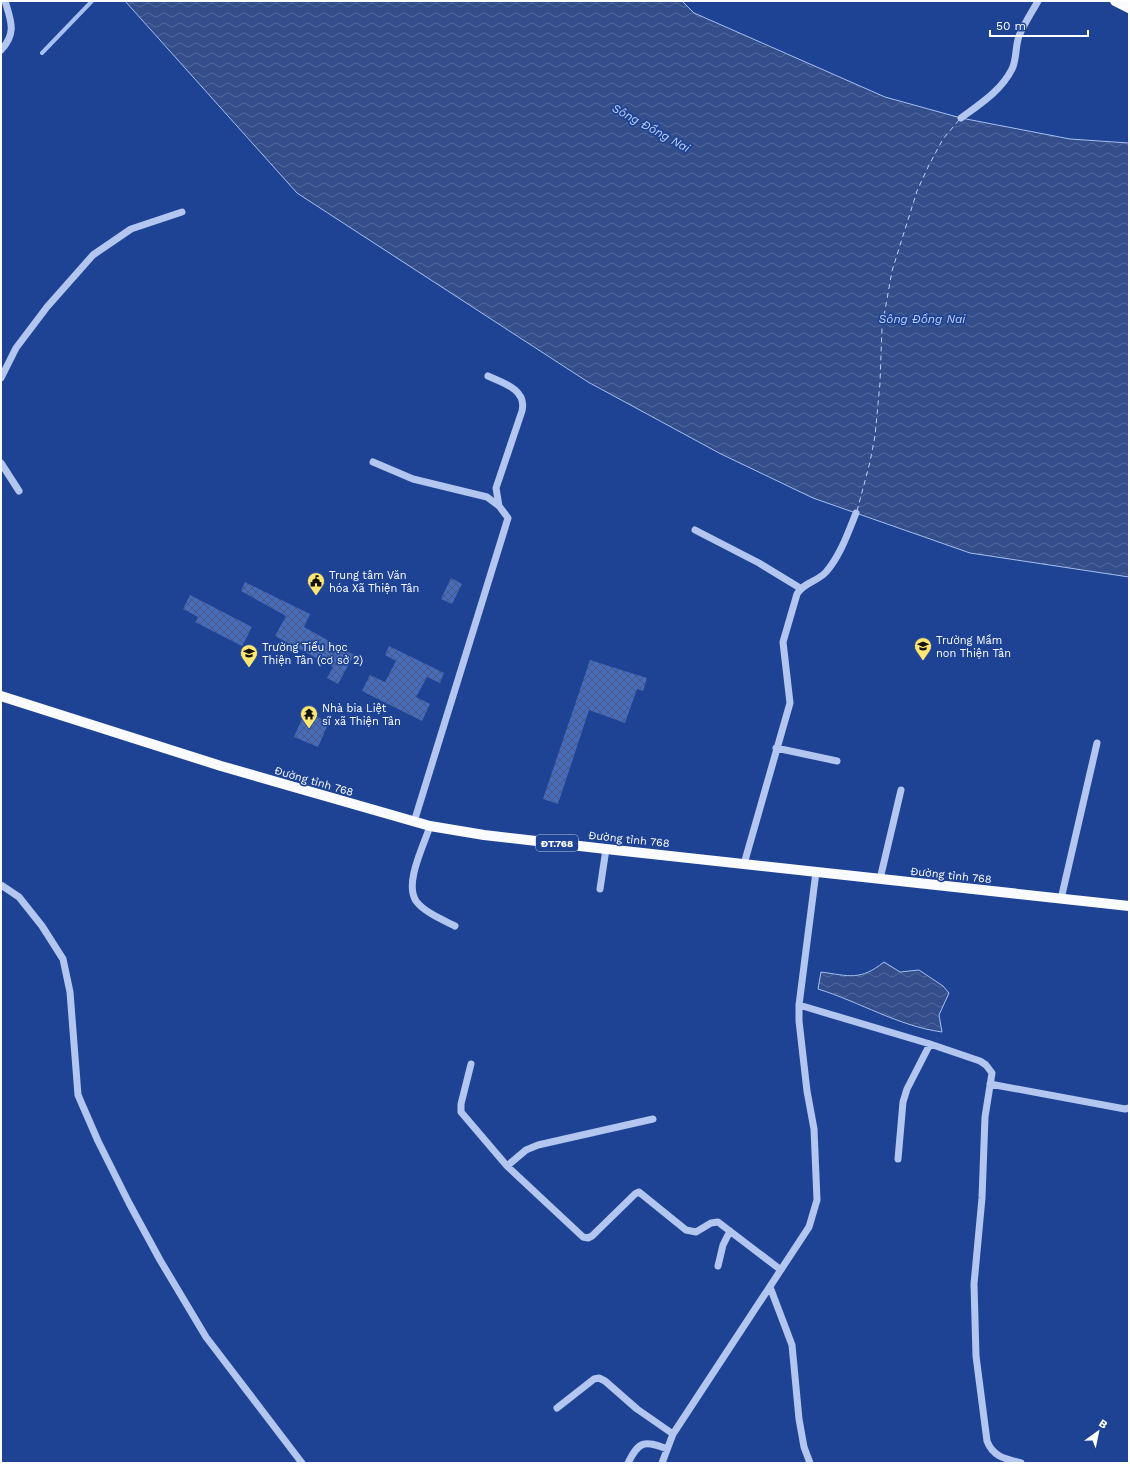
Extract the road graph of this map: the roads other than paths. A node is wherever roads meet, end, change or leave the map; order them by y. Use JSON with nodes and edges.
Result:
{"nodes":[{"id":1,"x":5,"y":1,"type":"edge"},
{"id":2,"x":1038,"y":1,"type":"edge"},
{"id":3,"x":1115,"y":1,"type":"edge"},
{"id":4,"x":1129,"y":8,"type":"edge"},
{"id":5,"x":1,"y":50,"type":"edge"},
{"id":6,"x":961,"y":118,"type":"dead end"},
{"id":7,"x":182,"y":212,"type":"dead end"},
{"id":8,"x":488,"y":376,"type":"dead end"},
{"id":9,"x":1,"y":378,"type":"edge"},
{"id":10,"x":373,"y":462,"type":"dead end"},
{"id":11,"x":1,"y":463,"type":"edge"},
{"id":12,"x":19,"y":491,"type":"dead end"},
{"id":13,"x":499,"y":506,"type":"junction"},
{"id":14,"x":856,"y":514,"type":"dead end"},
{"id":15,"x":695,"y":530,"type":"dead end"},
{"id":16,"x":800,"y":588,"type":"junction"},
{"id":17,"x":1,"y":696,"type":"edge"},
{"id":18,"x":1097,"y":743,"type":"dead end"},
{"id":19,"x":776,"y":748,"type":"junction"},
{"id":20,"x":836,"y":761,"type":"dead end"},
{"id":21,"x":901,"y":790,"type":"dead end"},
{"id":22,"x":414,"y":822,"type":"junction"},
{"id":23,"x":430,"y":826,"type":"junction"},
{"id":24,"x":606,"y":849,"type":"junction"},
{"id":25,"x":744,"y":864,"type":"junction"},
{"id":26,"x":816,"y":872,"type":"junction"},
{"id":27,"x":880,"y":879,"type":"junction"},
{"id":28,"x":1,"y":885,"type":"edge"},
{"id":29,"x":600,"y":889,"type":"dead end"},
{"id":30,"x":1061,"y":899,"type":"junction"},
{"id":31,"x":1129,"y":906,"type":"edge"},
{"id":32,"x":455,"y":926,"type":"dead end"},
{"id":33,"x":799,"y":1005,"type":"junction"},
{"id":34,"x":930,"y":1044,"type":"junction"},
{"id":35,"x":471,"y":1064,"type":"dead end"},
{"id":36,"x":990,"y":1084,"type":"junction"},
{"id":37,"x":1129,"y":1108,"type":"edge"},
{"id":38,"x":653,"y":1119,"type":"dead end"},
{"id":39,"x":898,"y":1159,"type":"dead end"},
{"id":40,"x":507,"y":1166,"type":"junction"},
{"id":41,"x":730,"y":1231,"type":"junction"},
{"id":42,"x":718,"y":1266,"type":"dead end"},
{"id":43,"x":781,"y":1270,"type":"junction"},
{"id":44,"x":770,"y":1287,"type":"junction"},
{"id":45,"x":557,"y":1408,"type":"dead end"},
{"id":46,"x":673,"y":1434,"type":"junction"},
{"id":47,"x":667,"y":1449,"type":"junction"},
{"id":48,"x":302,"y":1463,"type":"edge"},
{"id":49,"x":628,"y":1463,"type":"edge"},
{"id":50,"x":662,"y":1463,"type":"edge"},
{"id":51,"x":810,"y":1463,"type":"edge"},
{"id":52,"x":1021,"y":1463,"type":"edge"}],
"edges":[{"from":1,"to":5,"type":"street"},
{"from":2,"to":6,"type":"street"},
{"from":3,"to":4,"type":"main road"},
{"from":7,"to":9,"type":"street"},
{"from":8,"to":13,"type":"street"},
{"from":10,"to":13,"type":"street"},
{"from":11,"to":12,"type":"street"},
{"from":13,"to":22,"type":"street"},
{"from":14,"to":16,"type":"street"},
{"from":15,"to":16,"type":"street"},
{"from":16,"to":19,"type":"street"},
{"from":17,"to":22,"type":"main road","name":"Đường tỉnh 768","number":"ĐT.768"},
{"from":18,"to":30,"type":"street"},
{"from":19,"to":20,"type":"street"},
{"from":19,"to":25,"type":"street"},
{"from":21,"to":27,"type":"street"},
{"from":22,"to":23,"type":"main road","name":"Đường tỉnh 768","number":"ĐT.768"},
{"from":23,"to":24,"type":"main road","name":"Đường tỉnh 768","number":"ĐT.768"},
{"from":23,"to":32,"type":"street"},
{"from":24,"to":25,"type":"main road","name":"Đường tỉnh 768","number":"ĐT.768"},
{"from":24,"to":29,"type":"street"},
{"from":25,"to":26,"type":"main road","name":"Đường tỉnh 768","number":"ĐT.768"},
{"from":26,"to":27,"type":"main road","name":"Đường tỉnh 768","number":"ĐT.768"},
{"from":26,"to":33,"type":"street"},
{"from":27,"to":30,"type":"main road","name":"Đường tỉnh 768","number":"ĐT.768"},
{"from":28,"to":48,"type":"street"},
{"from":30,"to":31,"type":"main road","name":"Đường tỉnh 768","number":"ĐT.768"},
{"from":33,"to":34,"type":"street"},
{"from":33,"to":43,"type":"street"},
{"from":34,"to":36,"type":"street"},
{"from":34,"to":39,"type":"street"},
{"from":35,"to":40,"type":"street"},
{"from":36,"to":37,"type":"street"},
{"from":36,"to":52,"type":"street"},
{"from":38,"to":40,"type":"street"},
{"from":40,"to":41,"type":"street"},
{"from":41,"to":42,"type":"street"},
{"from":41,"to":43,"type":"street"},
{"from":43,"to":44,"type":"street"},
{"from":44,"to":46,"type":"street"},
{"from":44,"to":51,"type":"street"},
{"from":45,"to":46,"type":"street"},
{"from":46,"to":47,"type":"street"},
{"from":47,"to":49,"type":"street"},
{"from":47,"to":50,"type":"street"}]}
